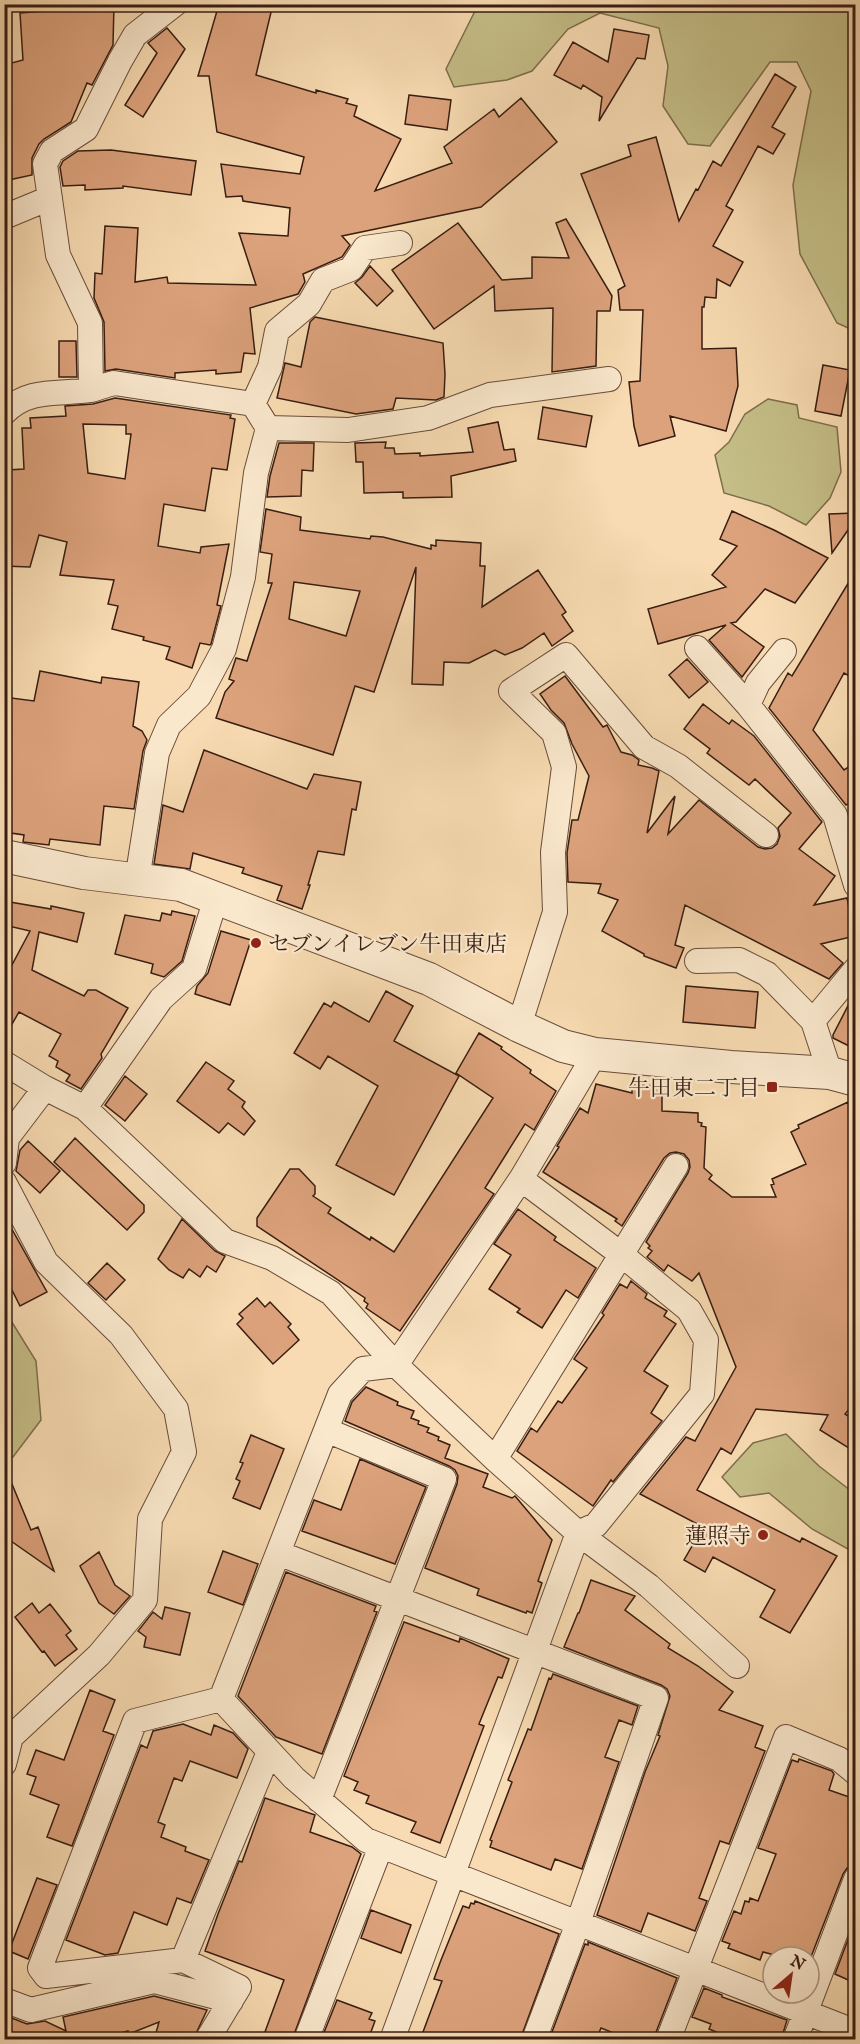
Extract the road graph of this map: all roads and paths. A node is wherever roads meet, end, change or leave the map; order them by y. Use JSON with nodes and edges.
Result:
{"nodes":[{"id":1,"x":175,"y":4,"type":"edge"},
{"id":2,"x":50,"y":198,"type":"junction"},
{"id":3,"x":4,"y":217,"type":"edge"},
{"id":4,"x":400,"y":243,"type":"dead end"},
{"id":5,"x":609,"y":379,"type":"dead end"},
{"id":6,"x":91,"y":390,"type":"junction"},
{"id":7,"x":253,"y":404,"type":"junction"},
{"id":8,"x":4,"y":413,"type":"edge"},
{"id":9,"x":268,"y":428,"type":"junction"},
{"id":10,"x":697,"y":648,"type":"dead end"},
{"id":11,"x":784,"y":651,"type":"dead end"},
{"id":12,"x":748,"y":705,"type":"junction"},
{"id":13,"x":766,"y":835,"type":"dead end"},
{"id":14,"x":4,"y":856,"type":"edge"},
{"id":15,"x":137,"y":880,"type":"junction"},
{"id":16,"x":855,"y":885,"type":"edge"},
{"id":17,"x":216,"y":898,"type":"junction"},
{"id":18,"x":696,"y":962,"type":"dead end"},
{"id":19,"x":855,"y":969,"type":"edge"},
{"id":20,"x":813,"y":1021,"type":"junction"},
{"id":21,"x":519,"y":1026,"type":"junction"},
{"id":22,"x":595,"y":1054,"type":"junction"},
{"id":23,"x":4,"y":1063,"type":"edge"},
{"id":24,"x":843,"y":1077,"type":"edge"},
{"id":25,"x":45,"y":1088,"type":"junction"},
{"id":26,"x":85,"y":1108,"type":"junction"},
{"id":27,"x":4,"y":1163,"type":"edge"},
{"id":28,"x":676,"y":1166,"type":"dead end"},
{"id":29,"x":521,"y":1179,"type":"junction"},
{"id":30,"x":4,"y":1182,"type":"edge"},
{"id":31,"x":622,"y":1255,"type":"junction"},
{"id":32,"x":396,"y":1365,"type":"junction"},
{"id":33,"x":326,"y":1430,"type":"junction"},
{"id":34,"x":495,"y":1459,"type":"junction"},
{"id":35,"x":578,"y":1533,"type":"junction"},
{"id":36,"x":278,"y":1553,"type":"junction"},
{"id":37,"x":398,"y":1599,"type":"junction"},
{"id":38,"x":535,"y":1651,"type":"junction"},
{"id":39,"x":737,"y":1666,"type":"dead end"},
{"id":40,"x":221,"y":1699,"type":"junction"},
{"id":41,"x":269,"y":1752,"type":"junction"},
{"id":42,"x":4,"y":1764,"type":"edge"},
{"id":43,"x":855,"y":1773,"type":"edge"},
{"id":44,"x":319,"y":1800,"type":"junction"},
{"id":45,"x":381,"y":1846,"type":"junction"},
{"id":46,"x":453,"y":1873,"type":"junction"},
{"id":47,"x":855,"y":1879,"type":"edge"},
{"id":48,"x":578,"y":1923,"type":"junction"},
{"id":49,"x":183,"y":1960,"type":"junction"},
{"id":50,"x":695,"y":1969,"type":"junction"},
{"id":51,"x":4,"y":2000,"type":"edge"},
{"id":52,"x":231,"y":2001,"type":"junction"},
{"id":53,"x":805,"y":2012,"type":"junction"},
{"id":54,"x":855,"y":2032,"type":"edge"},
{"id":55,"x":207,"y":2040,"type":"edge"},
{"id":56,"x":306,"y":2040,"type":"edge"},
{"id":57,"x":392,"y":2040,"type":"edge"},
{"id":58,"x":534,"y":2040,"type":"edge"},
{"id":59,"x":668,"y":2040,"type":"edge"},
{"id":60,"x":795,"y":2040,"type":"edge"}],
"edges":[{"from":1,"to":2,"type":"street"},
{"from":2,"to":3,"type":"street"},
{"from":2,"to":6,"type":"street"},
{"from":4,"to":7,"type":"street"},
{"from":5,"to":9,"type":"street"},
{"from":6,"to":7,"type":"street"},
{"from":6,"to":8,"type":"street"},
{"from":7,"to":9,"type":"street"},
{"from":9,"to":15,"type":"street"},
{"from":10,"to":12,"type":"street"},
{"from":11,"to":12,"type":"street"},
{"from":12,"to":16,"type":"street"},
{"from":13,"to":21,"type":"street"},
{"from":14,"to":15,"type":"street"},
{"from":15,"to":17,"type":"street"},
{"from":17,"to":21,"type":"street"},
{"from":17,"to":26,"type":"street"},
{"from":18,"to":20,"type":"street"},
{"from":19,"to":20,"type":"street"},
{"from":20,"to":24,"type":"street"},
{"from":21,"to":22,"type":"street"},
{"from":22,"to":24,"type":"street"},
{"from":22,"to":29,"type":"street"},
{"from":23,"to":25,"type":"street"},
{"from":25,"to":26,"type":"street"},
{"from":25,"to":27,"type":"street"},
{"from":26,"to":32,"type":"street"},
{"from":28,"to":31,"type":"street"},
{"from":29,"to":31,"type":"street"},
{"from":29,"to":32,"type":"street"},
{"from":30,"to":42,"type":"street"},
{"from":31,"to":34,"type":"street"},
{"from":31,"to":35,"type":"street"},
{"from":32,"to":33,"type":"street"},
{"from":32,"to":34,"type":"street"},
{"from":33,"to":36,"type":"street"},
{"from":33,"to":37,"type":"street"},
{"from":34,"to":35,"type":"street"},
{"from":35,"to":38,"type":"street"},
{"from":35,"to":39,"type":"street"},
{"from":36,"to":37,"type":"street"},
{"from":36,"to":40,"type":"street"},
{"from":37,"to":38,"type":"street"},
{"from":37,"to":44,"type":"street"},
{"from":38,"to":46,"type":"street"},
{"from":38,"to":48,"type":"street"},
{"from":40,"to":41,"type":"street"},
{"from":40,"to":49,"type":"street"},
{"from":41,"to":44,"type":"street"},
{"from":41,"to":49,"type":"street"},
{"from":43,"to":50,"type":"street"},
{"from":44,"to":45,"type":"street"},
{"from":45,"to":46,"type":"street"},
{"from":45,"to":56,"type":"street"},
{"from":46,"to":48,"type":"street"},
{"from":46,"to":57,"type":"street"},
{"from":47,"to":53,"type":"street"},
{"from":48,"to":50,"type":"street"},
{"from":48,"to":58,"type":"street"},
{"from":49,"to":52,"type":"street"},
{"from":50,"to":53,"type":"street"},
{"from":50,"to":59,"type":"street"},
{"from":51,"to":52,"type":"street"},
{"from":52,"to":55,"type":"street"},
{"from":53,"to":54,"type":"street"},
{"from":53,"to":60,"type":"street"}]}
